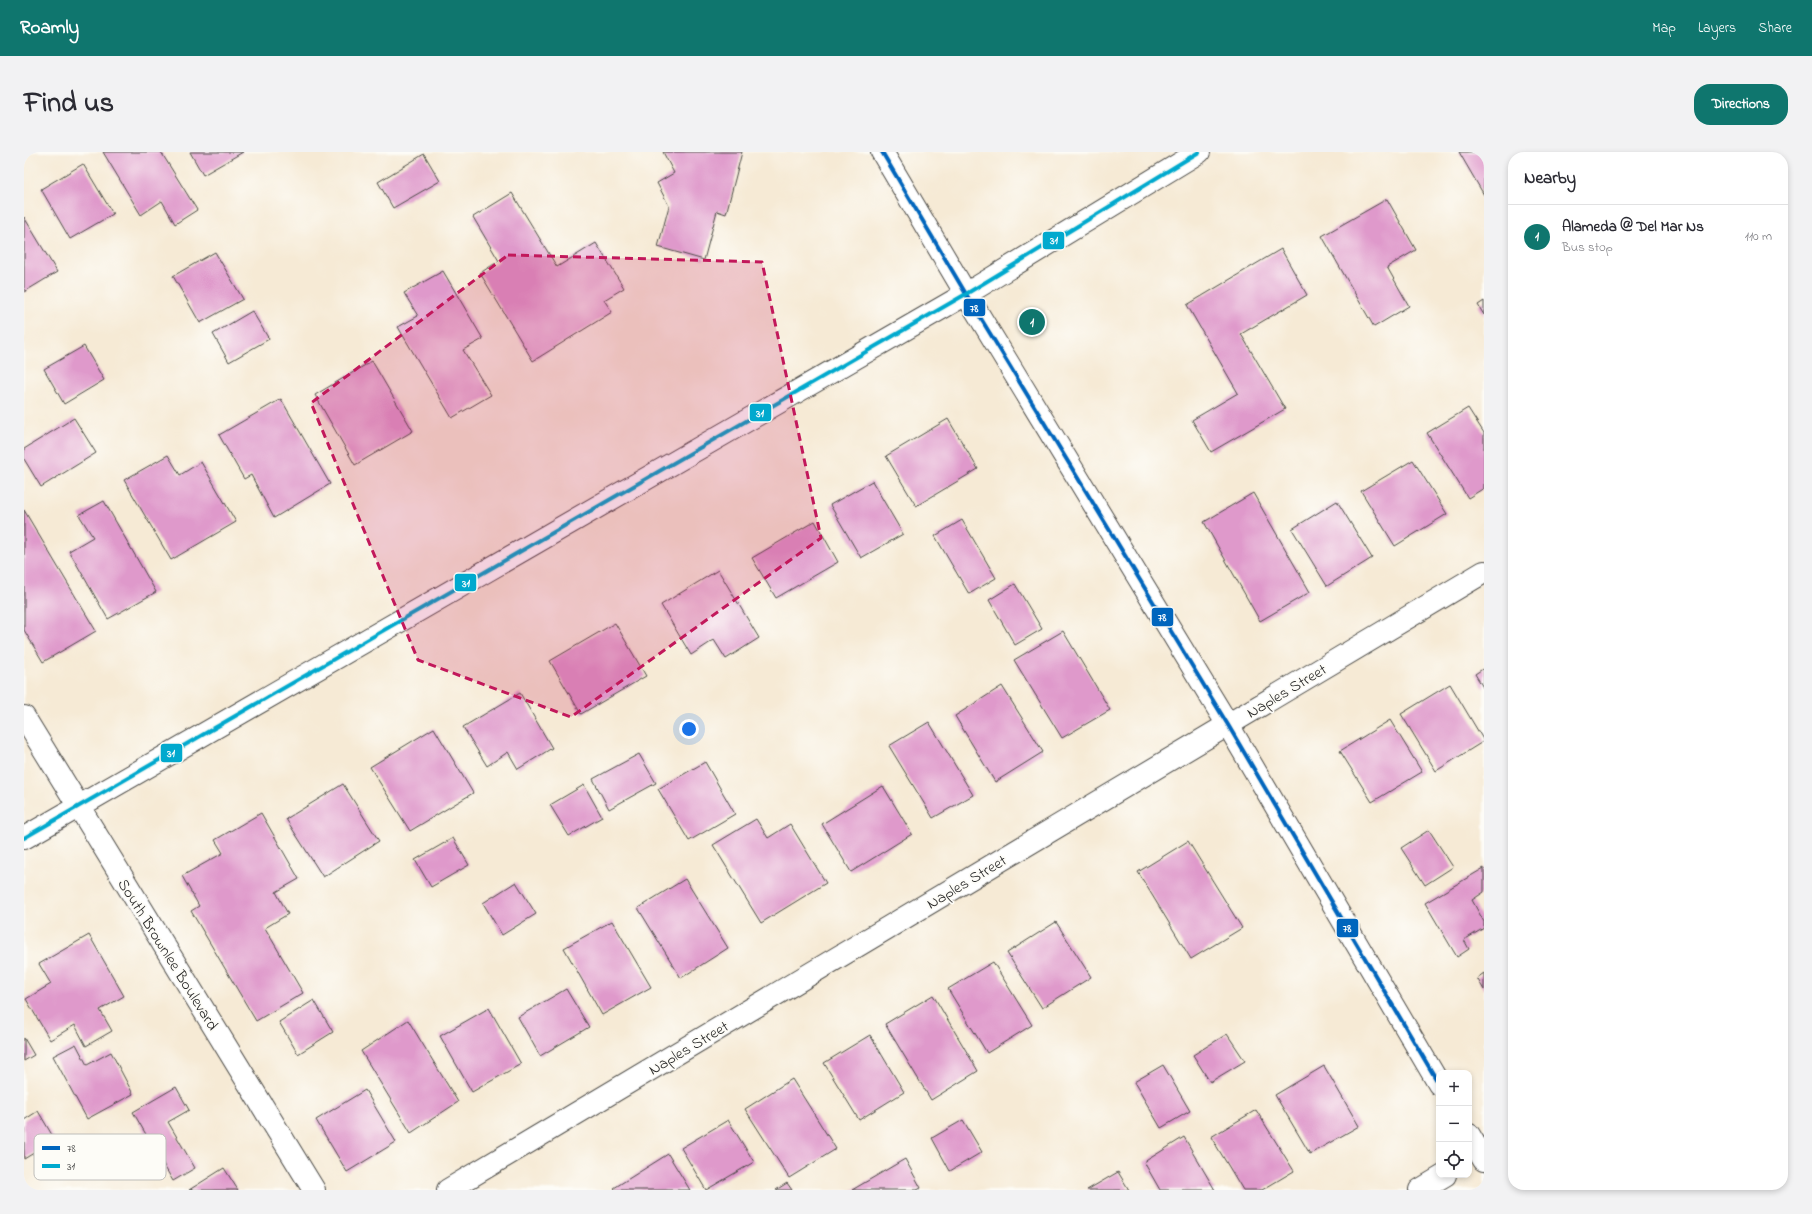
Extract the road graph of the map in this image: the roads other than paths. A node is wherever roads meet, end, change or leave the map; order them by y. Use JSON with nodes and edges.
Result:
{"nodes":[{"id":1,"x":882,"y":152,"type":"edge"},
{"id":2,"x":1198,"y":152,"type":"edge"},
{"id":3,"x":966,"y":294,"type":"junction"},
{"id":4,"x":1484,"y":572,"type":"edge"},
{"id":5,"x":24,"y":717,"type":"edge"},
{"id":6,"x":1228,"y":724,"type":"junction"},
{"id":7,"x":78,"y":806,"type":"junction"},
{"id":8,"x":24,"y":838,"type":"edge"},
{"id":9,"x":1436,"y":1079,"type":"edge"},
{"id":10,"x":1472,"y":1142,"type":"edge"},
{"id":11,"x":1479,"y":1157,"type":"edge"},
{"id":12,"x":1440,"y":1178,"type":"edge"},
{"id":13,"x":314,"y":1190,"type":"edge"},
{"id":14,"x":448,"y":1190,"type":"edge"},
{"id":15,"x":1420,"y":1190,"type":"edge"}],
"edges":[{"from":1,"to":3,"type":"street"},
{"from":2,"to":3,"type":"street"},
{"from":3,"to":6,"type":"street"},
{"from":3,"to":7,"type":"street"},
{"from":4,"to":6,"type":"street","name":"Naples Street"},
{"from":5,"to":7,"type":"street","name":"South Brownlee Boulevard"},
{"from":6,"to":9,"type":"street"},
{"from":6,"to":14,"type":"street","name":"Naples Street"},
{"from":7,"to":8,"type":"street"},
{"from":7,"to":13,"type":"street","name":"South Brownlee Boulevard"},
{"from":10,"to":11,"type":"street"},
{"from":12,"to":15,"type":"street"}]}
